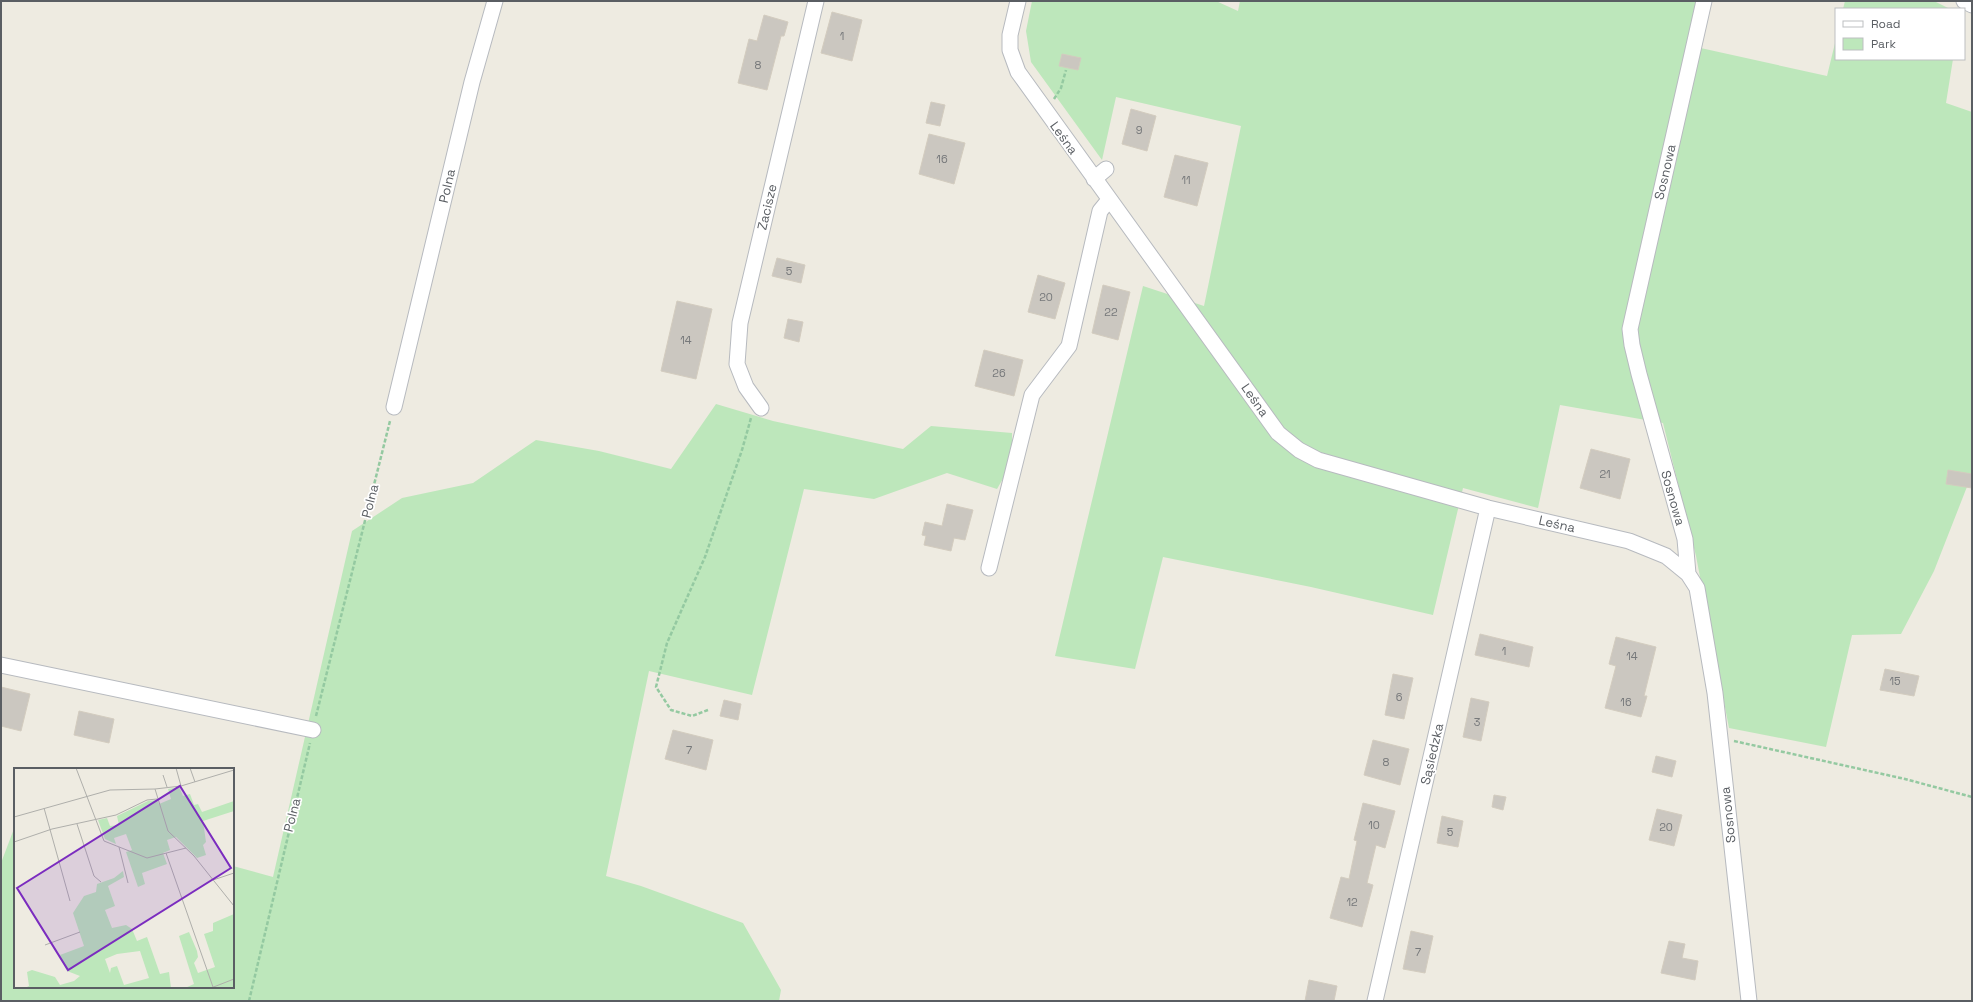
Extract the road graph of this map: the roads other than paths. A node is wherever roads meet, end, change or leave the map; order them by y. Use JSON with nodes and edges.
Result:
{"nodes":[{"id":1,"x":495,"y":1,"type":"edge"},
{"id":2,"x":816,"y":1,"type":"edge"},
{"id":3,"x":1018,"y":1,"type":"edge"},
{"id":4,"x":1704,"y":1,"type":"edge"},
{"id":5,"x":1964,"y":1,"type":"edge"},
{"id":6,"x":1972,"y":5,"type":"edge"},
{"id":7,"x":1106,"y":168,"type":"dead end"},
{"id":8,"x":1094,"y":179,"type":"junction"},
{"id":9,"x":1109,"y":200,"type":"junction"},
{"id":10,"x":758,"y":404,"type":"road end"},
{"id":11,"x":394,"y":406,"type":"road end"},
{"id":12,"x":1488,"y":508,"type":"junction"},
{"id":13,"x":990,"y":568,"type":"dead end"},
{"id":14,"x":1688,"y":574,"type":"junction"},
{"id":15,"x":1,"y":665,"type":"edge"},
{"id":16,"x":313,"y":730,"type":"road end"},
{"id":17,"x":1375,"y":1001,"type":"edge"},
{"id":18,"x":1749,"y":1001,"type":"edge"}],
"edges":[{"from":1,"to":11,"type":"street","name":"Polna"},
{"from":2,"to":10,"type":"street","name":"Zacisze"},
{"from":3,"to":8,"type":"street","name":"Leśna"},
{"from":4,"to":14,"type":"street","name":"Sosnowa"},
{"from":5,"to":6,"type":"street"},
{"from":7,"to":8,"type":"street"},
{"from":8,"to":9,"type":"street","name":"Leśna"},
{"from":9,"to":12,"type":"street","name":"Leśna"},
{"from":9,"to":13,"type":"street"},
{"from":12,"to":14,"type":"street","name":"Leśna"},
{"from":12,"to":17,"type":"street","name":"Sąsiedzka"},
{"from":14,"to":18,"type":"street","name":"Sosnowa"},
{"from":15,"to":16,"type":"street"}]}
